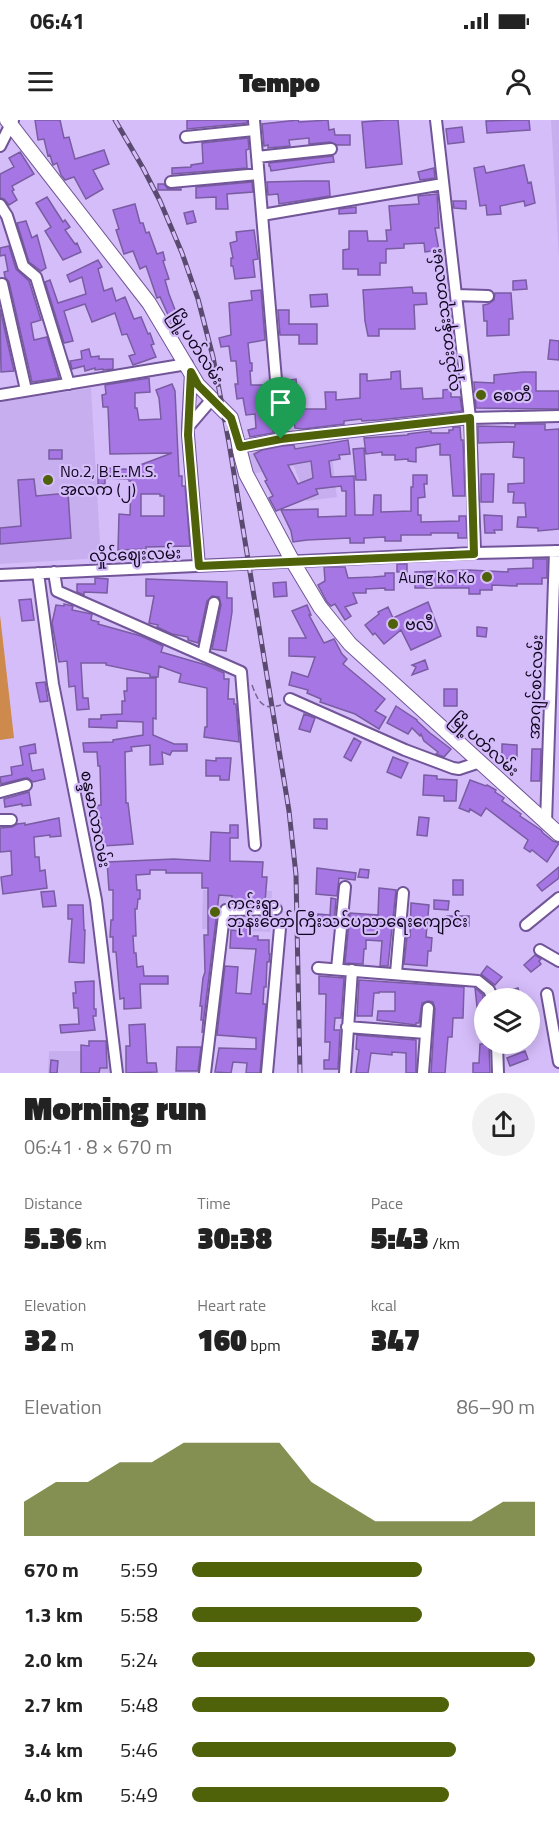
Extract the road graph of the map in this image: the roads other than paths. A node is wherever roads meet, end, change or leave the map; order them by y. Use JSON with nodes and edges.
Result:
{"nodes":[{"id":1,"x":436,"y":120,"type":"edge"},
{"id":2,"x":10,"y":122,"type":"edge"},
{"id":3,"x":256,"y":123,"type":"edge"},
{"id":4,"x":186,"y":137,"type":"dead end"},
{"id":5,"x":0,"y":146,"type":"edge"},
{"id":6,"x":331,"y":149,"type":"dead end"},
{"id":7,"x":257,"y":157,"type":"junction"},
{"id":8,"x":258,"y":174,"type":"junction"},
{"id":9,"x":171,"y":182,"type":"dead end"},
{"id":10,"x":444,"y":184,"type":"junction"},
{"id":11,"x":0,"y":204,"type":"edge"},
{"id":12,"x":262,"y":215,"type":"junction"},
{"id":13,"x":2,"y":284,"type":"dead end"},
{"id":14,"x":456,"y":296,"type":"junction"},
{"id":15,"x":488,"y":296,"type":"dead end"},
{"id":16,"x":189,"y":368,"type":"junction"},
{"id":17,"x":69,"y":384,"type":"junction"},
{"id":18,"x":26,"y":390,"type":"junction"},
{"id":19,"x":0,"y":395,"type":"edge"},
{"id":20,"x":212,"y":399,"type":"junction"},
{"id":21,"x":559,"y":416,"type":"edge"},
{"id":22,"x":470,"y":418,"type":"junction"},
{"id":23,"x":189,"y":427,"type":"junction"},
{"id":24,"x":281,"y":439,"type":"junction"},
{"id":25,"x":240,"y":447,"type":"junction"},
{"id":26,"x":557,"y":551,"type":"edge"},
{"id":27,"x":474,"y":554,"type":"junction"},
{"id":28,"x":292,"y":562,"type":"junction"},
{"id":29,"x":199,"y":566,"type":"junction"},
{"id":30,"x":54,"y":572,"type":"junction"},
{"id":31,"x":38,"y":573,"type":"junction"},
{"id":32,"x":0,"y":575,"type":"edge"},
{"id":33,"x":214,"y":603,"type":"dead end"},
{"id":34,"x":203,"y":655,"type":"junction"},
{"id":35,"x":290,"y":699,"type":"road end"},
{"id":36,"x":480,"y":762,"type":"junction"},
{"id":37,"x":553,"y":768,"type":"edge"},
{"id":38,"x":26,"y":785,"type":"dead end"},
{"id":39,"x":0,"y":792,"type":"edge"},
{"id":40,"x":546,"y":823,"type":"junction"},
{"id":41,"x":559,"y":834,"type":"edge"},
{"id":42,"x":255,"y":845,"type":"dead end"},
{"id":43,"x":345,"y":887,"type":"dead end"},
{"id":44,"x":403,"y":893,"type":"dead end"},
{"id":45,"x":559,"y":898,"type":"edge"},
{"id":46,"x":276,"y":909,"type":"dead end"},
{"id":47,"x":526,"y":925,"type":"dead end"},
{"id":48,"x":280,"y":927,"type":"dead end"},
{"id":49,"x":540,"y":950,"type":"dead end"},
{"id":50,"x":559,"y":961,"type":"edge"},
{"id":51,"x":318,"y":968,"type":"dead end"},
{"id":52,"x":337,"y":969,"type":"junction"},
{"id":53,"x":352,"y":970,"type":"junction"},
{"id":54,"x":396,"y":973,"type":"junction"},
{"id":55,"x":487,"y":988,"type":"edge"},
{"id":56,"x":547,"y":994,"type":"dead end"},
{"id":57,"x":428,"y":1008,"type":"dead end"},
{"id":58,"x":347,"y":1027,"type":"junction"},
{"id":59,"x":426,"y":1033,"type":"junction"},
{"id":60,"x":497,"y":1054,"type":"edge"},
{"id":61,"x":559,"y":1062,"type":"edge"},
{"id":62,"x":117,"y":1073,"type":"edge"},
{"id":63,"x":205,"y":1073,"type":"edge"},
{"id":64,"x":267,"y":1073,"type":"edge"},
{"id":65,"x":345,"y":1073,"type":"edge"},
{"id":66,"x":423,"y":1073,"type":"edge"},
{"id":67,"x":498,"y":1073,"type":"edge"}],
"edges":[{"from":1,"to":10,"type":"street","name":"လှည်းတန်းသုတလမ်း"},
{"from":2,"to":5,"type":"street"},
{"from":2,"to":16,"type":"main road","name":"မြို့ပတ်လမ်း"},
{"from":3,"to":4,"type":"street"},
{"from":3,"to":7,"type":"street"},
{"from":6,"to":7,"type":"street"},
{"from":7,"to":8,"type":"street"},
{"from":8,"to":9,"type":"street"},
{"from":8,"to":12,"type":"street"},
{"from":10,"to":12,"type":"street"},
{"from":10,"to":14,"type":"street","name":"လှည်းတန်းသုတလမ်း"},
{"from":11,"to":17,"type":"street"},
{"from":12,"to":24,"type":"street"},
{"from":13,"to":18,"type":"street"},
{"from":14,"to":15,"type":"street"},
{"from":14,"to":22,"type":"street","name":"လှည်းတန်းသုတလမ်း"},
{"from":16,"to":17,"type":"street"},
{"from":16,"to":20,"type":"main road","name":"မြို့ပတ်လမ်း"},
{"from":16,"to":23,"type":"street"},
{"from":17,"to":18,"type":"street"},
{"from":18,"to":19,"type":"street"},
{"from":20,"to":23,"type":"street"},
{"from":20,"to":25,"type":"main road","name":"မြို့ပတ်လမ်း"},
{"from":21,"to":22,"type":"street"},
{"from":22,"to":24,"type":"street"},
{"from":22,"to":27,"type":"street","name":"လှည်းတန်းသုတလမ်း"},
{"from":23,"to":29,"type":"street"},
{"from":24,"to":25,"type":"street"},
{"from":25,"to":28,"type":"main road","name":"မြို့ပတ်လမ်း"},
{"from":26,"to":27,"type":"street","name":"လှိုင်ဈေးလမ်း"},
{"from":26,"to":37,"type":"street","name":"အာဂျင်စင်လမ်း"},
{"from":27,"to":28,"type":"street","name":"လှိုင်ဈေးလမ်း"},
{"from":28,"to":29,"type":"street","name":"လှိုင်ဈေးလမ်း"},
{"from":28,"to":36,"type":"main road","name":"မြို့ပတ်လမ်း"},
{"from":29,"to":30,"type":"street","name":"လှိုင်ဈေးလမ်း"},
{"from":30,"to":31,"type":"street","name":"လှိုင်ဈေးလမ်း"},
{"from":30,"to":34,"type":"street"},
{"from":31,"to":32,"type":"street","name":"လှိုင်ဈေးလမ်း"},
{"from":31,"to":62,"type":"street","name":"စန္ဒမာလာလမ်း"},
{"from":33,"to":34,"type":"street"},
{"from":34,"to":42,"type":"street"},
{"from":35,"to":36,"type":"street"},
{"from":36,"to":40,"type":"main road","name":"မြို့ပတ်လမ်း"},
{"from":37,"to":40,"type":"street","name":"အာဂျင်စင်လမ်း"},
{"from":38,"to":39,"type":"street"},
{"from":40,"to":41,"type":"main road","name":"မြို့ပတ်လမ်း"},
{"from":43,"to":52,"type":"street"},
{"from":44,"to":54,"type":"street"},
{"from":45,"to":47,"type":"street"},
{"from":46,"to":63,"type":"street"},
{"from":48,"to":64,"type":"street"},
{"from":49,"to":50,"type":"street"},
{"from":51,"to":52,"type":"street"},
{"from":52,"to":53,"type":"street"},
{"from":53,"to":54,"type":"street"},
{"from":53,"to":58,"type":"street"},
{"from":54,"to":55,"type":"street"},
{"from":56,"to":61,"type":"street"},
{"from":57,"to":59,"type":"street"},
{"from":58,"to":59,"type":"street"},
{"from":58,"to":65,"type":"street"},
{"from":59,"to":66,"type":"street"},
{"from":60,"to":67,"type":"street"}]}
